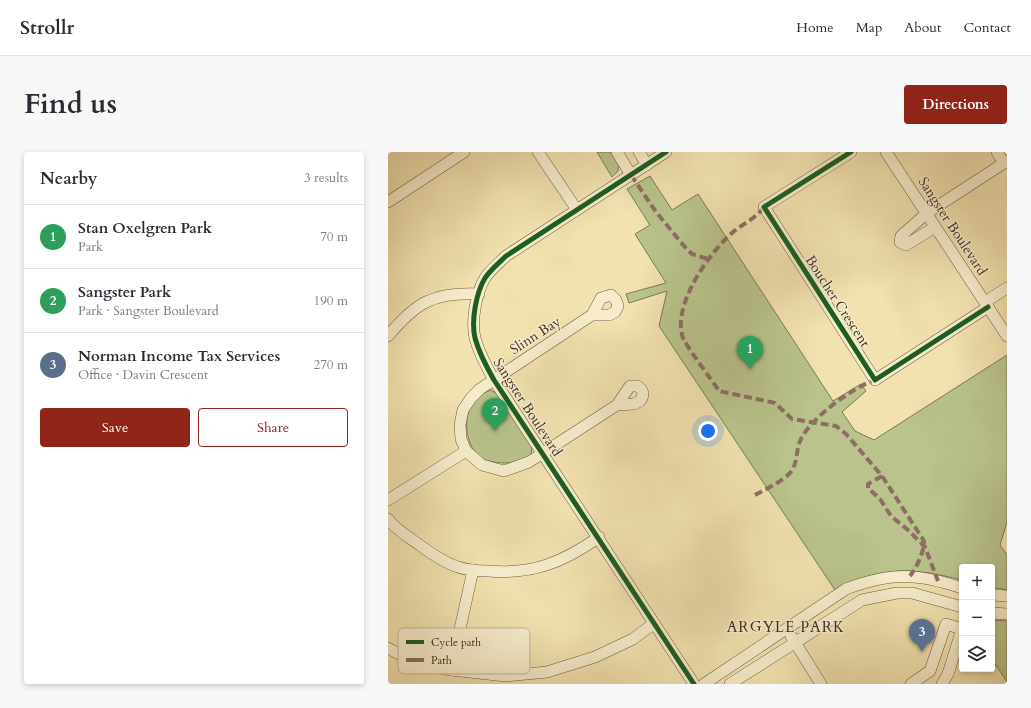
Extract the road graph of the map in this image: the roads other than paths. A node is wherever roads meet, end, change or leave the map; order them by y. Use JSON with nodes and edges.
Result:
{"nodes":[{"id":1,"x":464,"y":152,"type":"edge"},
{"id":2,"x":538,"y":152,"type":"edge"},
{"id":3,"x":616,"y":152,"type":"edge"},
{"id":4,"x":639,"y":152,"type":"edge"},
{"id":5,"x":666,"y":152,"type":"edge"},
{"id":6,"x":851,"y":152,"type":"edge"},
{"id":7,"x":886,"y":152,"type":"edge"},
{"id":8,"x":997,"y":152,"type":"edge"},
{"id":9,"x":1006,"y":162,"type":"edge"},
{"id":10,"x":647,"y":165,"type":"junction"},
{"id":11,"x":631,"y":175,"type":"junction"},
{"id":12,"x":388,"y":202,"type":"edge"},
{"id":13,"x":577,"y":210,"type":"junction"},
{"id":14,"x":927,"y":214,"type":"junction"},
{"id":15,"x":935,"y":227,"type":"junction"},
{"id":16,"x":1007,"y":288,"type":"edge"},
{"id":17,"x":479,"y":294,"type":"junction"},
{"id":18,"x":986,"y":304,"type":"junction"},
{"id":19,"x":592,"y":315,"type":"dead end"},
{"id":20,"x":388,"y":336,"type":"edge"},
{"id":21,"x":1007,"y":336,"type":"edge"},
{"id":22,"x":494,"y":380,"type":"junction"},
{"id":23,"x":617,"y":405,"type":"dead end"},
{"id":24,"x":466,"y":450,"type":"junction"},
{"id":25,"x":542,"y":452,"type":"junction"},
{"id":26,"x":388,"y":500,"type":"edge"},
{"id":27,"x":388,"y":519,"type":"edge"},
{"id":28,"x":599,"y":538,"type":"junction"},
{"id":29,"x":473,"y":570,"type":"junction"},
{"id":30,"x":959,"y":587,"type":"edge"},
{"id":31,"x":995,"y":595,"type":"edge"},
{"id":32,"x":1007,"y":596,"type":"edge"},
{"id":33,"x":959,"y":606,"type":"edge"},
{"id":34,"x":995,"y":613,"type":"edge"},
{"id":35,"x":1007,"y":614,"type":"edge"},
{"id":36,"x":654,"y":624,"type":"junction"},
{"id":37,"x":460,"y":628,"type":"edge"},
{"id":38,"x":959,"y":628,"type":"edge"},
{"id":39,"x":787,"y":629,"type":"junction"},
{"id":40,"x":960,"y":636,"type":"edge"},
{"id":41,"x":795,"y":642,"type":"junction"},
{"id":42,"x":388,"y":648,"type":"edge"},
{"id":43,"x":398,"y":653,"type":"edge"},
{"id":44,"x":488,"y":674,"type":"edge"},
{"id":45,"x":526,"y":674,"type":"edge"},
{"id":46,"x":530,"y":674,"type":"edge"},
{"id":47,"x":694,"y":684,"type":"edge"},
{"id":48,"x":704,"y":684,"type":"edge"},
{"id":49,"x":730,"y":684,"type":"edge"},
{"id":50,"x":821,"y":684,"type":"edge"},
{"id":51,"x":911,"y":684,"type":"edge"},
{"id":52,"x":942,"y":684,"type":"edge"}],
"edges":[{"from":1,"to":12,"type":"street"},
{"from":2,"to":13,"type":"street"},
{"from":3,"to":11,"type":"street"},
{"from":4,"to":10,"type":"street"},
{"from":5,"to":10,"type":"street","name":"Sangster Boulevard"},
{"from":6,"to":18,"type":"street","name":"Boucher Crescent"},
{"from":7,"to":14,"type":"street","name":"Sangster Boulevard"},
{"from":8,"to":9,"type":"street"},
{"from":9,"to":14,"type":"street"},
{"from":10,"to":11,"type":"street","name":"Sangster Boulevard"},
{"from":11,"to":13,"type":"street","name":"Sangster Boulevard"},
{"from":13,"to":17,"type":"street","name":"Sangster Boulevard"},
{"from":14,"to":15,"type":"street","name":"Sangster Boulevard"},
{"from":14,"to":15,"type":"street"},
{"from":15,"to":18,"type":"street","name":"Sangster Boulevard"},
{"from":16,"to":18,"type":"street"},
{"from":17,"to":20,"type":"street"},
{"from":17,"to":22,"type":"street","name":"Sangster Boulevard"},
{"from":18,"to":21,"type":"street","name":"Sangster Boulevard"},
{"from":19,"to":22,"type":"street","name":"Slinn Bay"},
{"from":22,"to":24,"type":"street","name":"Slinn Bay"},
{"from":22,"to":25,"type":"street","name":"Sangster Boulevard"},
{"from":23,"to":25,"type":"street"},
{"from":24,"to":25,"type":"street"},
{"from":24,"to":26,"type":"street"},
{"from":25,"to":28,"type":"street","name":"Sangster Boulevard"},
{"from":27,"to":29,"type":"street"},
{"from":28,"to":29,"type":"street"},
{"from":28,"to":36,"type":"street","name":"Sangster Boulevard"},
{"from":29,"to":37,"type":"street"},
{"from":30,"to":39,"type":"street"},
{"from":31,"to":32,"type":"street"},
{"from":33,"to":41,"type":"street"},
{"from":34,"to":35,"type":"street"},
{"from":36,"to":46,"type":"street"},
{"from":36,"to":47,"type":"street","name":"Sangster Boulevard"},
{"from":38,"to":51,"type":"street"},
{"from":39,"to":41,"type":"street"},
{"from":39,"to":48,"type":"street"},
{"from":40,"to":52,"type":"street"},
{"from":41,"to":49,"type":"street"},
{"from":41,"to":50,"type":"street"},
{"from":42,"to":43,"type":"street"},
{"from":44,"to":45,"type":"street"}]}
